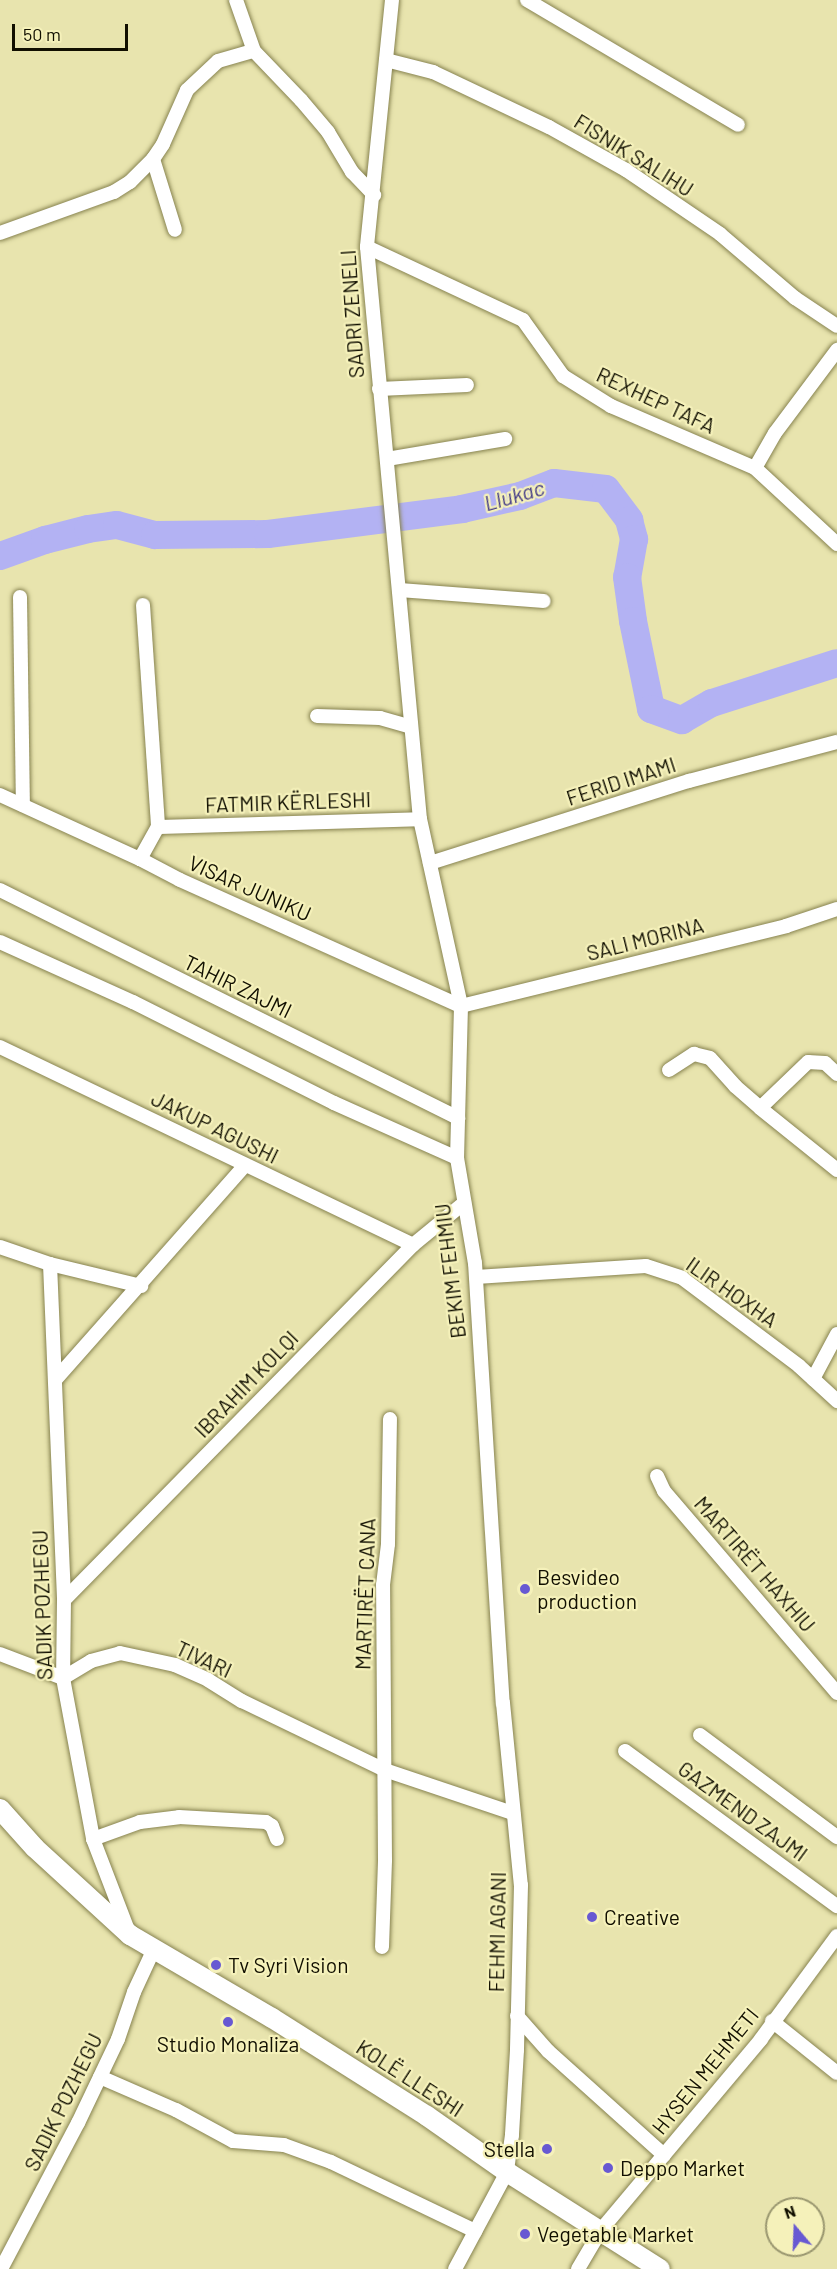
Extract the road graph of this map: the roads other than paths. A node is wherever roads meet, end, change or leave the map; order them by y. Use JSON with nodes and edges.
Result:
{"nodes":[{"id":1,"x":236,"y":0,"type":"edge"},
{"id":2,"x":392,"y":0,"type":"edge"},
{"id":3,"x":527,"y":0,"type":"edge"},
{"id":4,"x":254,"y":51,"type":"junction"},
{"id":5,"x":386,"y":60,"type":"junction"},
{"id":6,"x":738,"y":125,"type":"dead end"},
{"id":7,"x":153,"y":159,"type":"junction"},
{"id":8,"x":374,"y":195,"type":"junction"},
{"id":9,"x":175,"y":230,"type":"dead end"},
{"id":10,"x":0,"y":233,"type":"edge"},
{"id":11,"x":367,"y":247,"type":"junction"},
{"id":12,"x":837,"y":326,"type":"edge"},
{"id":13,"x":837,"y":350,"type":"edge"},
{"id":14,"x":467,"y":385,"type":"dead end"},
{"id":15,"x":379,"y":388,"type":"junction"},
{"id":16,"x":505,"y":439,"type":"dead end"},
{"id":17,"x":387,"y":459,"type":"junction"},
{"id":18,"x":755,"y":468,"type":"junction"},
{"id":19,"x":837,"y":544,"type":"edge"},
{"id":20,"x":400,"y":590,"type":"junction"},
{"id":21,"x":20,"y":597,"type":"dead end"},
{"id":22,"x":544,"y":601,"type":"dead end"},
{"id":23,"x":143,"y":605,"type":"dead end"},
{"id":24,"x":317,"y":716,"type":"dead end"},
{"id":25,"x":411,"y":727,"type":"junction"},
{"id":26,"x":831,"y":742,"type":"edge"},
{"id":27,"x":0,"y":795,"type":"edge"},
{"id":28,"x":23,"y":805,"type":"junction"},
{"id":29,"x":420,"y":819,"type":"junction"},
{"id":30,"x":158,"y":827,"type":"junction"},
{"id":31,"x":140,"y":859,"type":"junction"},
{"id":32,"x":430,"y":863,"type":"junction"},
{"id":33,"x":0,"y":890,"type":"edge"},
{"id":34,"x":837,"y":909,"type":"edge"},
{"id":35,"x":0,"y":942,"type":"edge"},
{"id":36,"x":461,"y":1006,"type":"junction"},
{"id":37,"x":0,"y":1047,"type":"edge"},
{"id":38,"x":669,"y":1070,"type":"dead end"},
{"id":39,"x":837,"y":1074,"type":"edge"},
{"id":40,"x":760,"y":1108,"type":"junction"},
{"id":41,"x":458,"y":1118,"type":"junction"},
{"id":42,"x":457,"y":1158,"type":"junction"},
{"id":43,"x":245,"y":1165,"type":"junction"},
{"id":44,"x":837,"y":1170,"type":"edge"},
{"id":45,"x":464,"y":1203,"type":"junction"},
{"id":46,"x":413,"y":1245,"type":"junction"},
{"id":47,"x":0,"y":1247,"type":"edge"},
{"id":48,"x":50,"y":1264,"type":"junction"},
{"id":49,"x":476,"y":1277,"type":"junction"},
{"id":50,"x":141,"y":1286,"type":"junction"},
{"id":51,"x":837,"y":1334,"type":"edge"},
{"id":52,"x":813,"y":1379,"type":"junction"},
{"id":53,"x":55,"y":1380,"type":"junction"},
{"id":54,"x":837,"y":1401,"type":"edge"},
{"id":55,"x":390,"y":1419,"type":"dead end"},
{"id":56,"x":657,"y":1476,"type":"dead end"},
{"id":57,"x":64,"y":1600,"type":"junction"},
{"id":58,"x":0,"y":1654,"type":"edge"},
{"id":59,"x":63,"y":1678,"type":"junction"},
{"id":60,"x":837,"y":1693,"type":"edge"},
{"id":61,"x":700,"y":1735,"type":"dead end"},
{"id":62,"x":625,"y":1751,"type":"dead end"},
{"id":63,"x":385,"y":1770,"type":"junction"},
{"id":64,"x":0,"y":1809,"type":"edge"},
{"id":65,"x":513,"y":1813,"type":"junction"},
{"id":66,"x":837,"y":1837,"type":"edge"},
{"id":67,"x":93,"y":1839,"type":"junction"},
{"id":68,"x":277,"y":1839,"type":"dead end"},
{"id":69,"x":837,"y":1906,"type":"edge"},
{"id":70,"x":130,"y":1935,"type":"junction"},
{"id":71,"x":837,"y":1936,"type":"edge"},
{"id":72,"x":382,"y":1947,"type":"dead end"},
{"id":73,"x":154,"y":1949,"type":"junction"},
{"id":74,"x":517,"y":2016,"type":"junction"},
{"id":75,"x":772,"y":2021,"type":"junction"},
{"id":76,"x":837,"y":2073,"type":"edge"},
{"id":77,"x":100,"y":2077,"type":"junction"},
{"id":78,"x":664,"y":2155,"type":"junction"},
{"id":79,"x":507,"y":2172,"type":"junction"},
{"id":80,"x":601,"y":2230,"type":"junction"},
{"id":81,"x":475,"y":2231,"type":"junction"},
{"id":82,"x":1,"y":2269,"type":"edge"},
{"id":83,"x":455,"y":2269,"type":"edge"},
{"id":84,"x":578,"y":2269,"type":"edge"},
{"id":85,"x":660,"y":2269,"type":"edge"}],
"edges":[{"from":1,"to":4,"type":"street"},
{"from":2,"to":5,"type":"street","name":"SADRI ZENELI"},
{"from":3,"to":6,"type":"street"},
{"from":4,"to":7,"type":"street"},
{"from":4,"to":8,"type":"street"},
{"from":5,"to":8,"type":"street","name":"SADRI ZENELI"},
{"from":5,"to":12,"type":"street","name":"FISNIK SALIHU"},
{"from":7,"to":9,"type":"street"},
{"from":7,"to":10,"type":"street"},
{"from":8,"to":11,"type":"street","name":"SADRI ZENELI"},
{"from":11,"to":15,"type":"street","name":"SADRI ZENELI"},
{"from":11,"to":18,"type":"street","name":"REXHEP TAFA"},
{"from":13,"to":18,"type":"street"},
{"from":14,"to":15,"type":"street"},
{"from":15,"to":17,"type":"street","name":"SADRI ZENELI"},
{"from":16,"to":17,"type":"street"},
{"from":17,"to":20,"type":"street","name":"SADRI ZENELI"},
{"from":18,"to":19,"type":"street","name":"REXHEP TAFA"},
{"from":20,"to":22,"type":"street"},
{"from":20,"to":25,"type":"street","name":"BEKIM FEHMIU"},
{"from":21,"to":28,"type":"street"},
{"from":23,"to":30,"type":"street"},
{"from":24,"to":25,"type":"street"},
{"from":25,"to":29,"type":"street","name":"BEKIM FEHMIU"},
{"from":26,"to":32,"type":"street","name":"FERID IMAMI"},
{"from":27,"to":28,"type":"street","name":"VISAR JUNIKU"},
{"from":28,"to":31,"type":"street","name":"VISAR JUNIKU"},
{"from":29,"to":30,"type":"street","name":"FATMIR KËRLESHI"},
{"from":29,"to":32,"type":"street","name":"BEKIM FEHMIU"},
{"from":30,"to":31,"type":"street"},
{"from":31,"to":36,"type":"street","name":"VISAR JUNIKU"},
{"from":32,"to":36,"type":"street","name":"BEKIM FEHMIU"},
{"from":33,"to":41,"type":"street","name":"TAHIR ZAJMI"},
{"from":34,"to":36,"type":"street","name":"SALI MORINA"},
{"from":35,"to":42,"type":"street"},
{"from":36,"to":41,"type":"street","name":"BEKIM FEHMIU"},
{"from":37,"to":43,"type":"street","name":"JAKUP AGUSHI"},
{"from":38,"to":40,"type":"street"},
{"from":39,"to":40,"type":"street"},
{"from":40,"to":44,"type":"street"},
{"from":41,"to":42,"type":"street","name":"BEKIM FEHMIU"},
{"from":42,"to":45,"type":"street","name":"BEKIM FEHMIU"},
{"from":43,"to":46,"type":"street","name":"JAKUP AGUSHI"},
{"from":43,"to":50,"type":"street"},
{"from":45,"to":46,"type":"street","name":"IBRAHIM KOLQI"},
{"from":45,"to":49,"type":"street","name":"BEKIM FEHMIU"},
{"from":46,"to":57,"type":"street","name":"IBRAHIM KOLQI"},
{"from":47,"to":48,"type":"street"},
{"from":48,"to":50,"type":"street"},
{"from":48,"to":53,"type":"street","name":"SADIK POZHEGU"},
{"from":49,"to":52,"type":"street","name":"ILIR HOXHA"},
{"from":49,"to":65,"type":"street","name":"BEKIM FEHMIU"},
{"from":50,"to":53,"type":"street"},
{"from":51,"to":52,"type":"street"},
{"from":52,"to":54,"type":"street","name":"ILIR HOXHA"},
{"from":53,"to":57,"type":"street","name":"SADIK POZHEGU"},
{"from":55,"to":63,"type":"street","name":"MARTIRËT CANA"},
{"from":56,"to":60,"type":"street","name":"MARTIRËT HAXHIU"},
{"from":57,"to":59,"type":"street","name":"SADIK POZHEGU"},
{"from":58,"to":59,"type":"street"},
{"from":59,"to":63,"type":"street","name":"TIVARI"},
{"from":59,"to":67,"type":"street","name":"SADIK POZHEGU"},
{"from":61,"to":66,"type":"street"},
{"from":62,"to":69,"type":"street","name":"GAZMEND ZAJMI"},
{"from":63,"to":65,"type":"street","name":"TIVARI"},
{"from":63,"to":72,"type":"street"},
{"from":64,"to":70,"type":"street","name":"KOLË LLESHI"},
{"from":65,"to":74,"type":"street","name":"FEHMI AGANI"},
{"from":67,"to":68,"type":"street"},
{"from":67,"to":70,"type":"street","name":"SADIK POZHEGU"},
{"from":70,"to":73,"type":"street","name":"KOLË LLESHI"},
{"from":71,"to":75,"type":"street","name":"HYSEN MEHMETI"},
{"from":73,"to":77,"type":"street","name":"SADIK POZHEGU"},
{"from":73,"to":79,"type":"street","name":"KOLË LLESHI"},
{"from":74,"to":78,"type":"street","name":"FEHMI AGANI"},
{"from":74,"to":79,"type":"street","name":"FEHMI AGANI"},
{"from":75,"to":76,"type":"street"},
{"from":75,"to":78,"type":"street","name":"HYSEN MEHMETI"},
{"from":77,"to":81,"type":"street"},
{"from":77,"to":82,"type":"street","name":"SADIK POZHEGU"},
{"from":78,"to":80,"type":"street","name":"HYSEN MEHMETI"},
{"from":79,"to":80,"type":"street","name":"KOLË LLESHI"},
{"from":79,"to":81,"type":"street","name":"FEHMI AGANI"},
{"from":80,"to":84,"type":"street","name":"HYSEN MEHMETI"},
{"from":80,"to":85,"type":"street","name":"KOLË LLESHI"},
{"from":81,"to":83,"type":"street","name":"FEHMI AGANI"}]}
